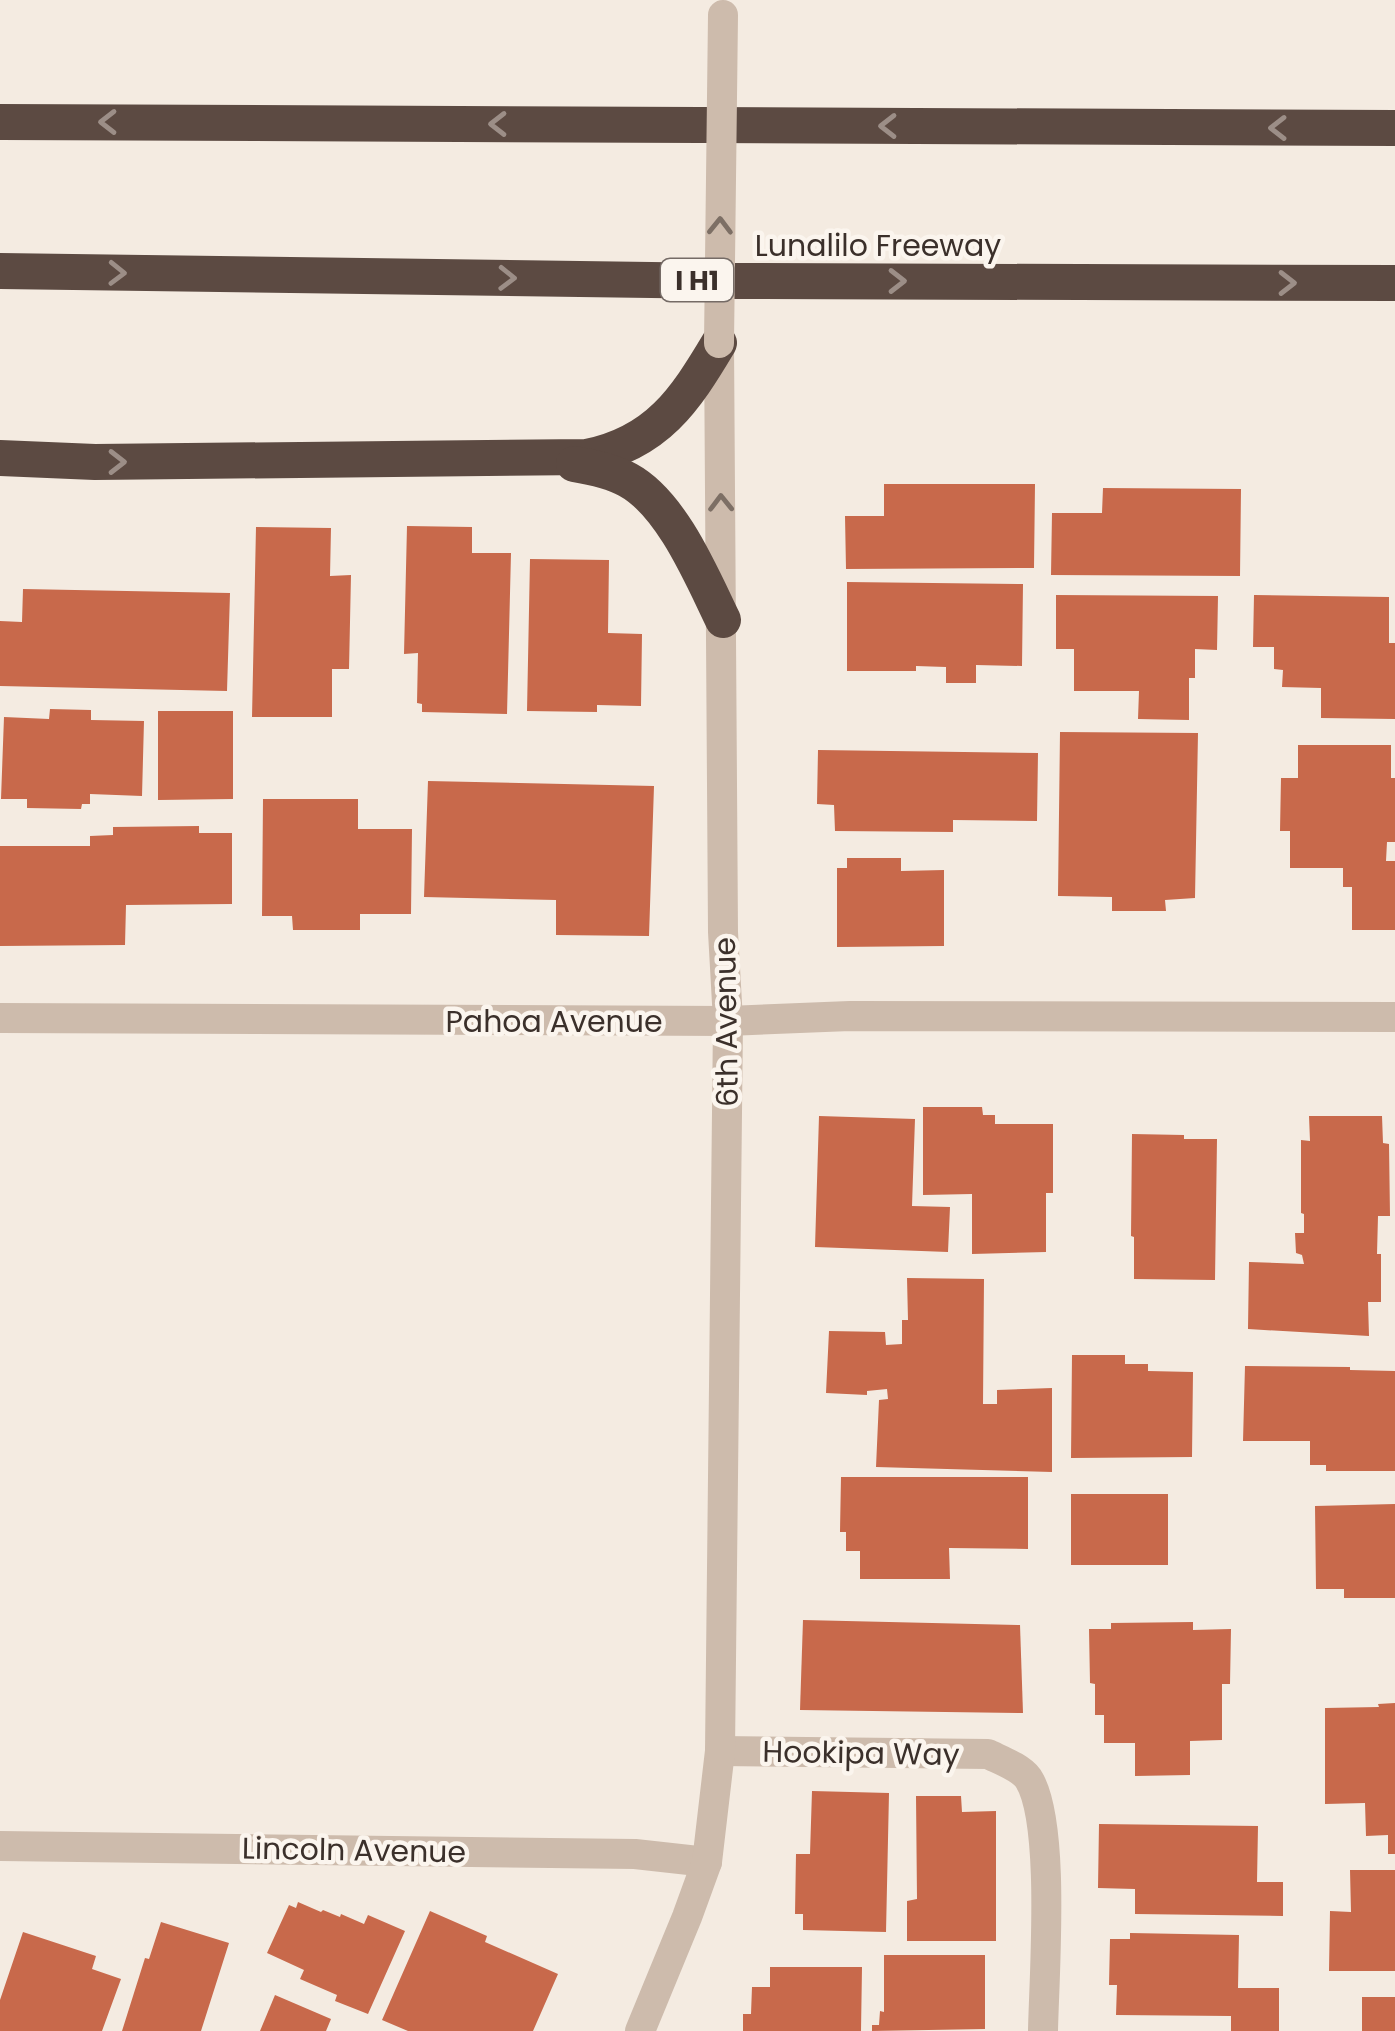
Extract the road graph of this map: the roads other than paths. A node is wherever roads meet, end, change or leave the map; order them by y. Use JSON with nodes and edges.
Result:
{"nodes":[{"id":1,"x":723,"y":8,"type":"edge"},
{"id":2,"x":0,"y":122,"type":"edge"},
{"id":3,"x":1395,"y":128,"type":"edge"},
{"id":4,"x":0,"y":271,"type":"edge"},
{"id":5,"x":1395,"y":283,"type":"edge"},
{"id":6,"x":719,"y":343,"type":"junction"},
{"id":7,"x":0,"y":458,"type":"edge"},
{"id":8,"x":553,"y":459,"type":"junction"},
{"id":9,"x":723,"y":620,"type":"junction"},
{"id":10,"x":1395,"y":1017,"type":"edge"},
{"id":11,"x":0,"y":1018,"type":"edge"},
{"id":12,"x":728,"y":1022,"type":"junction"},
{"id":13,"x":720,"y":1751,"type":"junction"},
{"id":14,"x":0,"y":1846,"type":"edge"},
{"id":15,"x":707,"y":1862,"type":"junction"},
{"id":16,"x":640,"y":2031,"type":"edge"},
{"id":17,"x":1043,"y":2031,"type":"edge"}],
"edges":[{"from":6,"to":1,"type":"street","name":"6th Avenue","one_way":true,"bridge":true},
{"from":3,"to":2,"type":"highway","one_way":true},
{"from":4,"to":5,"type":"highway","name":"Lunalilo Freeway","number":"I H1","one_way":true},
{"from":6,"to":8,"type":"highway"},
{"from":9,"to":6,"type":"street","name":"6th Avenue","one_way":true},
{"from":7,"to":8,"type":"highway","one_way":true},
{"from":8,"to":9,"type":"highway"},
{"from":9,"to":12,"type":"street","name":"6th Avenue"},
{"from":10,"to":12,"type":"street","name":"Pahoa Avenue"},
{"from":11,"to":12,"type":"street","name":"Pahoa Avenue"},
{"from":12,"to":13,"type":"street","name":"6th Avenue"},
{"from":13,"to":15,"type":"street","name":"6th Avenue"},
{"from":13,"to":17,"type":"street","name":"Hookipa Way"},
{"from":14,"to":15,"type":"street","name":"Lincoln Avenue"},
{"from":15,"to":16,"type":"street","name":"6th Avenue"}]}
